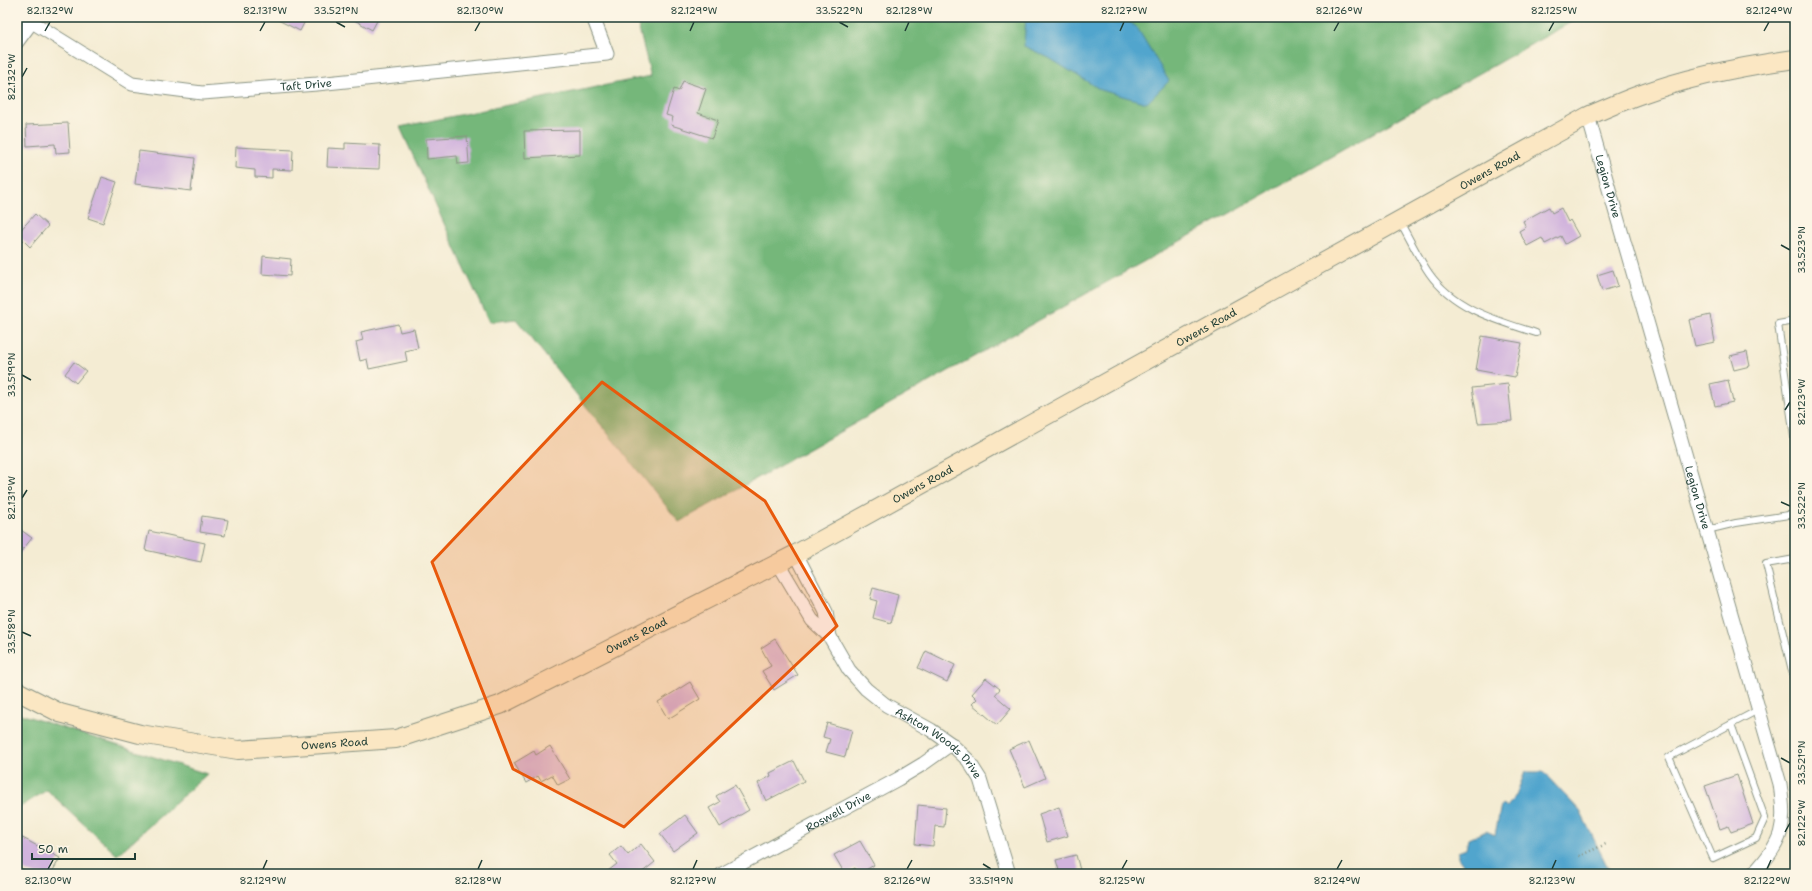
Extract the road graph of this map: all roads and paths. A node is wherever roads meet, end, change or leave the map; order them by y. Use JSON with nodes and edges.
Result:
{"nodes":[{"id":1,"x":593,"y":17,"type":"edge"},
{"id":2,"x":28,"y":20,"type":"edge"},
{"id":3,"x":17,"y":42,"type":"edge"},
{"id":4,"x":1795,"y":59,"type":"edge"},
{"id":5,"x":1588,"y":116,"type":"junction"},
{"id":6,"x":1399,"y":221,"type":"junction"},
{"id":7,"x":1795,"y":321,"type":"edge"},
{"id":8,"x":1536,"y":333,"type":"dead end"},
{"id":9,"x":1795,"y":444,"type":"edge"},
{"id":10,"x":1795,"y":514,"type":"edge"},
{"id":11,"x":1707,"y":530,"type":"junction"},
{"id":12,"x":796,"y":554,"type":"junction"},
{"id":13,"x":1795,"y":559,"type":"edge"},
{"id":14,"x":778,"y":563,"type":"junction"},
{"id":15,"x":830,"y":637,"type":"junction"},
{"id":16,"x":1795,"y":683,"type":"edge"},
{"id":17,"x":17,"y":691,"type":"edge"},
{"id":18,"x":1760,"y":709,"type":"junction"},
{"id":19,"x":1731,"y":724,"type":"junction"},
{"id":20,"x":951,"y":744,"type":"junction"},
{"id":21,"x":1606,"y":844,"type":"dead end"},
{"id":22,"x":1579,"y":856,"type":"dead end"},
{"id":23,"x":722,"y":874,"type":"edge"},
{"id":24,"x":1008,"y":874,"type":"edge"},
{"id":25,"x":1753,"y":874,"type":"edge"}],
"edges":[{"from":1,"to":2,"type":"street","name":"Taft Drive"},
{"from":2,"to":3,"type":"street"},
{"from":4,"to":5,"type":"street","name":"Owens Road"},
{"from":5,"to":6,"type":"street","name":"Owens Road"},
{"from":5,"to":11,"type":"street","name":"Legion Drive"},
{"from":6,"to":8,"type":"lane"},
{"from":6,"to":12,"type":"street","name":"Owens Road"},
{"from":7,"to":9,"type":"lane"},
{"from":10,"to":11,"type":"lane"},
{"from":11,"to":18,"type":"street","name":"Legion Drive"},
{"from":12,"to":14,"type":"street","name":"Owens Road"},
{"from":12,"to":15,"type":"street","name":"Ashton Woods Drive"},
{"from":13,"to":16,"type":"lane"},
{"from":14,"to":15,"type":"street","name":"Ashton Woods Drive"},
{"from":14,"to":17,"type":"street","name":"Owens Road"},
{"from":15,"to":20,"type":"street","name":"Ashton Woods Drive"},
{"from":18,"to":19,"type":"lane"},
{"from":18,"to":25,"type":"street","name":"Legion Drive"},
{"from":19,"to":19,"type":"lane"},
{"from":20,"to":23,"type":"street","name":"Roswell Drive"},
{"from":20,"to":24,"type":"street","name":"Ashton Woods Drive"},
{"from":21,"to":22,"type":"path"}]}
